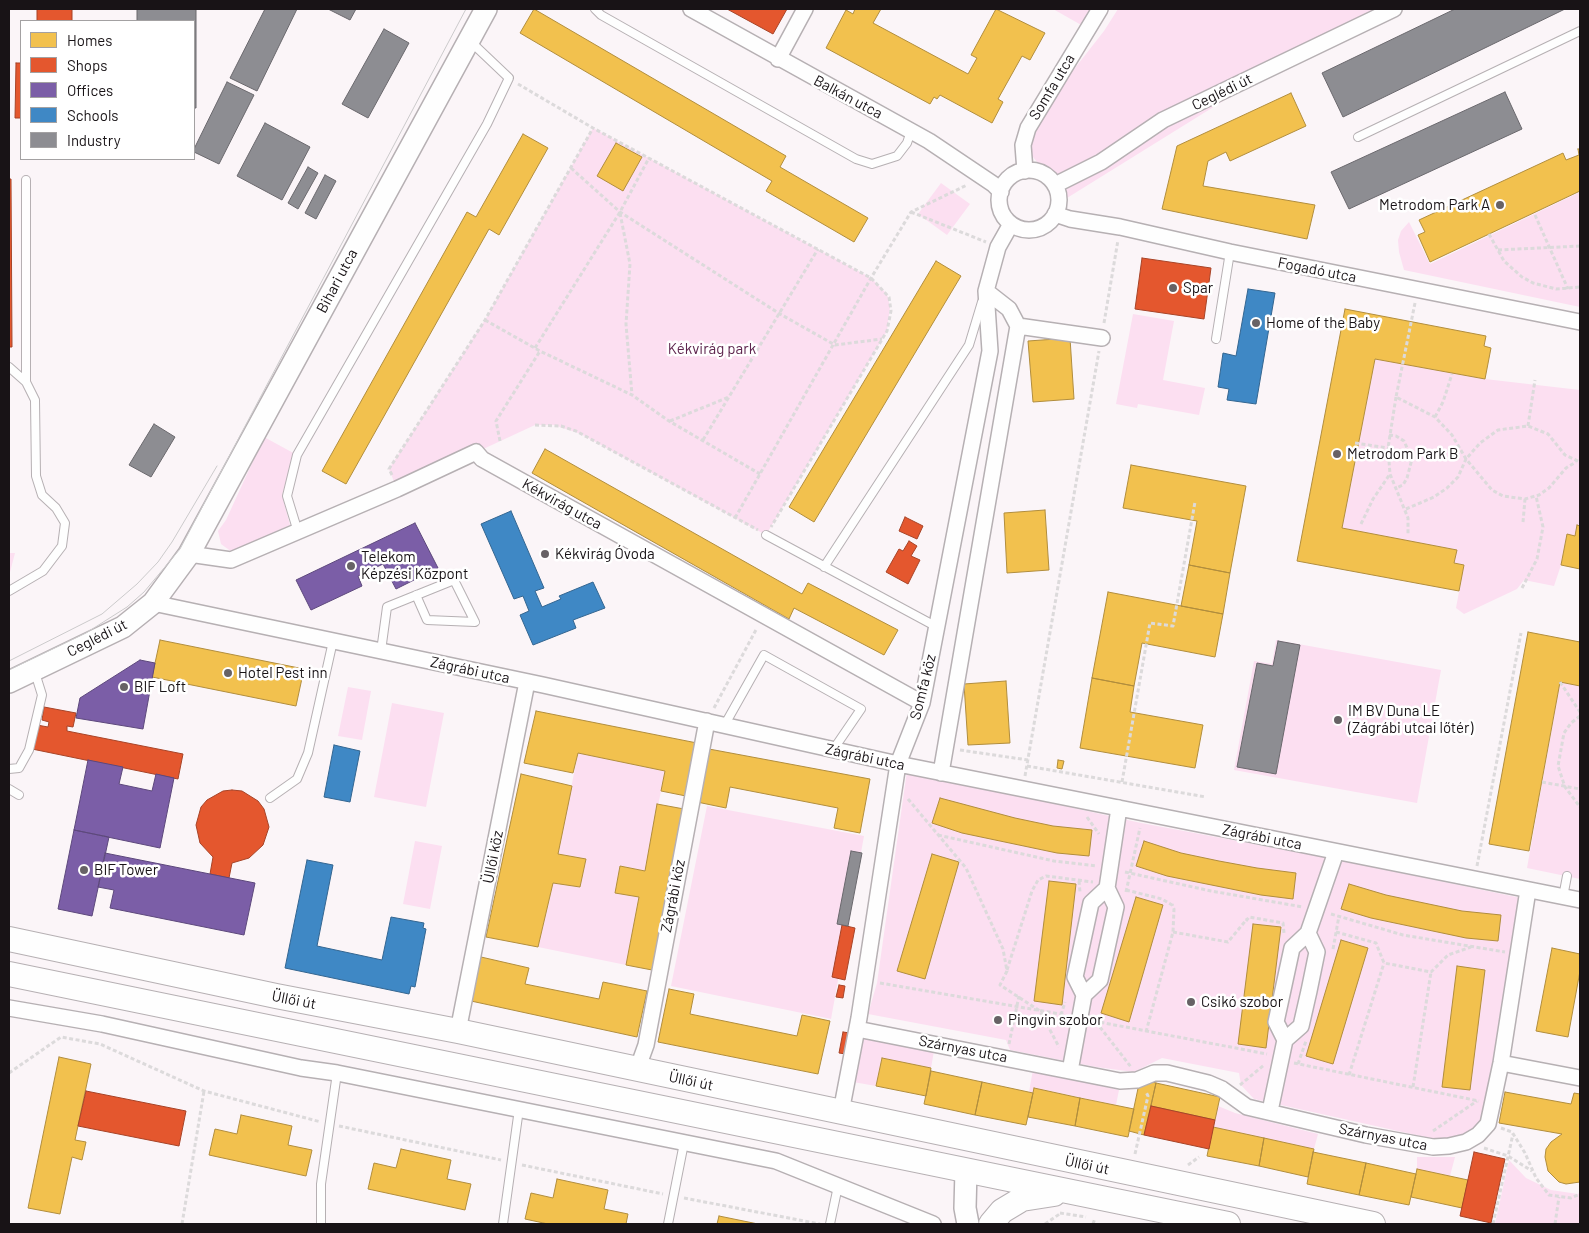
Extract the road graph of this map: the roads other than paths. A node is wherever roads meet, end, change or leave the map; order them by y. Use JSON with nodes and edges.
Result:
{"nodes":[{"id":1,"x":486,"y":9,"type":"edge"},
{"id":2,"x":595,"y":9,"type":"edge"},
{"id":3,"x":691,"y":9,"type":"edge"},
{"id":4,"x":805,"y":9,"type":"edge"},
{"id":5,"x":1100,"y":9,"type":"edge"},
{"id":6,"x":1394,"y":9,"type":"edge"},
{"id":7,"x":1580,"y":31,"type":"edge"},
{"id":8,"x":468,"y":39,"type":"junction"},
{"id":9,"x":778,"y":59,"type":"junction"},
{"id":10,"x":912,"y":131,"type":"junction"},
{"id":11,"x":1358,"y":137,"type":"dead end"},
{"id":12,"x":1025,"y":171,"type":"junction"},
{"id":13,"x":26,"y":180,"type":"dead end"},
{"id":14,"x":1055,"y":185,"type":"junction"},
{"id":15,"x":1001,"y":192,"type":"junction"},
{"id":16,"x":1056,"y":214,"type":"junction"},
{"id":17,"x":1011,"y":224,"type":"junction"},
{"id":18,"x":1230,"y":252,"type":"junction"},
{"id":19,"x":986,"y":290,"type":"junction"},
{"id":20,"x":1580,"y":322,"type":"edge"},
{"id":21,"x":1018,"y":326,"type":"junction"},
{"id":22,"x":1102,"y":338,"type":"road end"},
{"id":23,"x":1216,"y":339,"type":"dead end"},
{"id":24,"x":9,"y":367,"type":"edge"},
{"id":25,"x":26,"y":382,"type":"junction"},
{"id":26,"x":298,"y":532,"type":"junction"},
{"id":27,"x":766,"y":535,"type":"road end"},
{"id":28,"x":189,"y":554,"type":"junction"},
{"id":29,"x":824,"y":567,"type":"junction"},
{"id":30,"x":9,"y":591,"type":"edge"},
{"id":31,"x":416,"y":595,"type":"junction"},
{"id":32,"x":153,"y":603,"type":"junction"},
{"id":33,"x":937,"y":627,"type":"junction"},
{"id":34,"x":333,"y":641,"type":"junction"},
{"id":35,"x":381,"y":651,"type":"junction"},
{"id":36,"x":31,"y":671,"type":"junction"},
{"id":37,"x":9,"y":682,"type":"edge"},
{"id":38,"x":527,"y":682,"type":"junction"},
{"id":39,"x":922,"y":703,"type":"junction"},
{"id":40,"x":706,"y":721,"type":"junction"},
{"id":41,"x":724,"y":726,"type":"junction"},
{"id":42,"x":833,"y":750,"type":"junction"},
{"id":43,"x":898,"y":764,"type":"junction"},
{"id":44,"x":9,"y":769,"type":"edge"},
{"id":45,"x":941,"y":773,"type":"junction"},
{"id":46,"x":9,"y":789,"type":"edge"},
{"id":47,"x":19,"y":795,"type":"dead end"},
{"id":48,"x":270,"y":798,"type":"dead end"},
{"id":49,"x":1119,"y":808,"type":"junction"},
{"id":50,"x":1336,"y":852,"type":"junction"},
{"id":51,"x":1567,"y":876,"type":"dead end"},
{"id":52,"x":1109,"y":879,"type":"junction"},
{"id":53,"x":1528,"y":890,"type":"junction"},
{"id":54,"x":1563,"y":897,"type":"junction"},
{"id":55,"x":1580,"y":900,"type":"edge"},
{"id":56,"x":1308,"y":933,"type":"junction"},
{"id":57,"x":9,"y":939,"type":"edge"},
{"id":58,"x":9,"y":974,"type":"edge"},
{"id":59,"x":1084,"y":995,"type":"junction"},
{"id":60,"x":9,"y":1008,"type":"edge"},
{"id":61,"x":857,"y":1028,"type":"junction"},
{"id":62,"x":458,"y":1031,"type":"junction"},
{"id":63,"x":1285,"y":1040,"type":"junction"},
{"id":64,"x":1501,"y":1062,"type":"junction"},
{"id":65,"x":1070,"y":1068,"type":"junction"},
{"id":66,"x":638,"y":1070,"type":"junction"},
{"id":67,"x":337,"y":1073,"type":"junction"},
{"id":68,"x":1580,"y":1078,"type":"edge"},
{"id":69,"x":519,"y":1109,"type":"junction"},
{"id":70,"x":1270,"y":1111,"type":"junction"},
{"id":71,"x":841,"y":1112,"type":"junction"},
{"id":72,"x":957,"y":1138,"type":"junction"},
{"id":73,"x":684,"y":1143,"type":"junction"},
{"id":74,"x":1004,"y":1148,"type":"junction"},
{"id":75,"x":966,"y":1170,"type":"junction"},
{"id":76,"x":838,"y":1186,"type":"junction"},
{"id":77,"x":1074,"y":1193,"type":"junction"},
{"id":78,"x":321,"y":1224,"type":"edge"},
{"id":79,"x":503,"y":1224,"type":"edge"},
{"id":80,"x":668,"y":1224,"type":"edge"},
{"id":81,"x":830,"y":1224,"type":"edge"},
{"id":82,"x":933,"y":1224,"type":"edge"},
{"id":83,"x":968,"y":1224,"type":"edge"},
{"id":84,"x":991,"y":1224,"type":"edge"},
{"id":85,"x":1228,"y":1224,"type":"edge"},
{"id":86,"x":1373,"y":1224,"type":"edge"}],
"edges":[{"from":1,"to":8,"type":"street","name":"Bihari utca"},
{"from":2,"to":10,"type":"lane"},
{"from":3,"to":9,"type":"street","name":"Balkán utca"},
{"from":4,"to":9,"type":"street"},
{"from":5,"to":12,"type":"street","name":"Somfa utca"},
{"from":6,"to":14,"type":"street","name":"Ceglédi út"},
{"from":7,"to":11,"type":"lane"},
{"from":8,"to":26,"type":"lane"},
{"from":8,"to":28,"type":"street","name":"Bihari utca"},
{"from":9,"to":10,"type":"street","name":"Balkán utca"},
{"from":10,"to":15,"type":"street","name":"Balkán utca"},
{"from":12,"to":14,"type":"street"},
{"from":12,"to":15,"type":"street"},
{"from":13,"to":25,"type":"lane"},
{"from":14,"to":16,"type":"street"},
{"from":15,"to":17,"type":"street"},
{"from":16,"to":17,"type":"street"},
{"from":16,"to":18,"type":"street","name":"Fogadó utca"},
{"from":17,"to":19,"type":"street","name":"Somfa köz"},
{"from":18,"to":20,"type":"street","name":"Fogadó utca"},
{"from":18,"to":23,"type":"lane"},
{"from":19,"to":21,"type":"street"},
{"from":19,"to":29,"type":"lane"},
{"from":19,"to":33,"type":"street","name":"Somfa köz"},
{"from":21,"to":22,"type":"street"},
{"from":21,"to":45,"type":"street","name":"Somfa köz"},
{"from":24,"to":25,"type":"lane"},
{"from":25,"to":30,"type":"lane"},
{"from":26,"to":28,"type":"street","name":"Kékvirág utca"},
{"from":26,"to":39,"type":"street","name":"Kékvirág utca"},
{"from":27,"to":29,"type":"lane"},
{"from":28,"to":32,"type":"street","name":"Ceglédi út"},
{"from":29,"to":33,"type":"lane"},
{"from":31,"to":31,"type":"lane"},
{"from":31,"to":35,"type":"lane"},
{"from":32,"to":34,"type":"street","name":"Zágrábi utca"},
{"from":32,"to":36,"type":"street","name":"Ceglédi út"},
{"from":33,"to":39,"type":"street","name":"Somfa köz"},
{"from":34,"to":35,"type":"street","name":"Zágrábi utca"},
{"from":34,"to":48,"type":"lane"},
{"from":35,"to":38,"type":"street","name":"Zágrábi utca"},
{"from":36,"to":37,"type":"street","name":"Ceglédi út"},
{"from":36,"to":44,"type":"lane"},
{"from":38,"to":40,"type":"street","name":"Zágrábi utca"},
{"from":38,"to":62,"type":"street","name":"Üllői köz"},
{"from":39,"to":43,"type":"street","name":"Somfa köz"},
{"from":40,"to":41,"type":"street","name":"Zágrábi utca"},
{"from":40,"to":66,"type":"street","name":"Zágrábi köz"},
{"from":41,"to":42,"type":"street","name":"Zágrábi utca"},
{"from":41,"to":42,"type":"lane"},
{"from":42,"to":43,"type":"street","name":"Zágrábi utca"},
{"from":43,"to":45,"type":"street","name":"Zágrábi utca"},
{"from":43,"to":61,"type":"street","name":"Somfa köz"},
{"from":45,"to":49,"type":"street","name":"Zágrábi utca"},
{"from":46,"to":47,"type":"lane"},
{"from":49,"to":50,"type":"street","name":"Zágrábi utca"},
{"from":49,"to":52,"type":"street"},
{"from":50,"to":53,"type":"street","name":"Zágrábi utca"},
{"from":50,"to":56,"type":"street"},
{"from":51,"to":54,"type":"lane"},
{"from":52,"to":59,"type":"street"},
{"from":52,"to":59,"type":"street"},
{"from":53,"to":54,"type":"street","name":"Zágrábi utca"},
{"from":53,"to":64,"type":"street"},
{"from":54,"to":55,"type":"street","name":"Zágrábi utca"},
{"from":56,"to":63,"type":"street"},
{"from":56,"to":63,"type":"street"},
{"from":57,"to":62,"type":"main road","name":"Üllői út"},
{"from":58,"to":75,"type":"main road","name":"Üllői út"},
{"from":59,"to":65,"type":"street"},
{"from":60,"to":67,"type":"street"},
{"from":61,"to":65,"type":"street","name":"Szárnyas utca"},
{"from":61,"to":71,"type":"street","name":"Somfa köz"},
{"from":62,"to":66,"type":"main road","name":"Üllői út"},
{"from":63,"to":70,"type":"street"},
{"from":64,"to":68,"type":"street"},
{"from":64,"to":70,"type":"street","name":"Szárnyas utca"},
{"from":65,"to":70,"type":"street","name":"Szárnyas utca"},
{"from":66,"to":71,"type":"main road","name":"Üllői út"},
{"from":67,"to":69,"type":"street"},
{"from":67,"to":78,"type":"lane"},
{"from":69,"to":73,"type":"street"},
{"from":69,"to":79,"type":"lane"},
{"from":71,"to":72,"type":"main road","name":"Üllői út"},
{"from":72,"to":74,"type":"main road","name":"Üllői út"},
{"from":72,"to":75,"type":"main road"},
{"from":73,"to":76,"type":"street"},
{"from":73,"to":80,"type":"lane"},
{"from":74,"to":75,"type":"main road"},
{"from":74,"to":86,"type":"main road","name":"Üllői út"},
{"from":75,"to":77,"type":"main road","name":"Üllői út"},
{"from":75,"to":83,"type":"street"},
{"from":76,"to":81,"type":"lane"},
{"from":76,"to":82,"type":"street"},
{"from":77,"to":84,"type":"main road"},
{"from":77,"to":85,"type":"main road","name":"Üllői út"}]}
